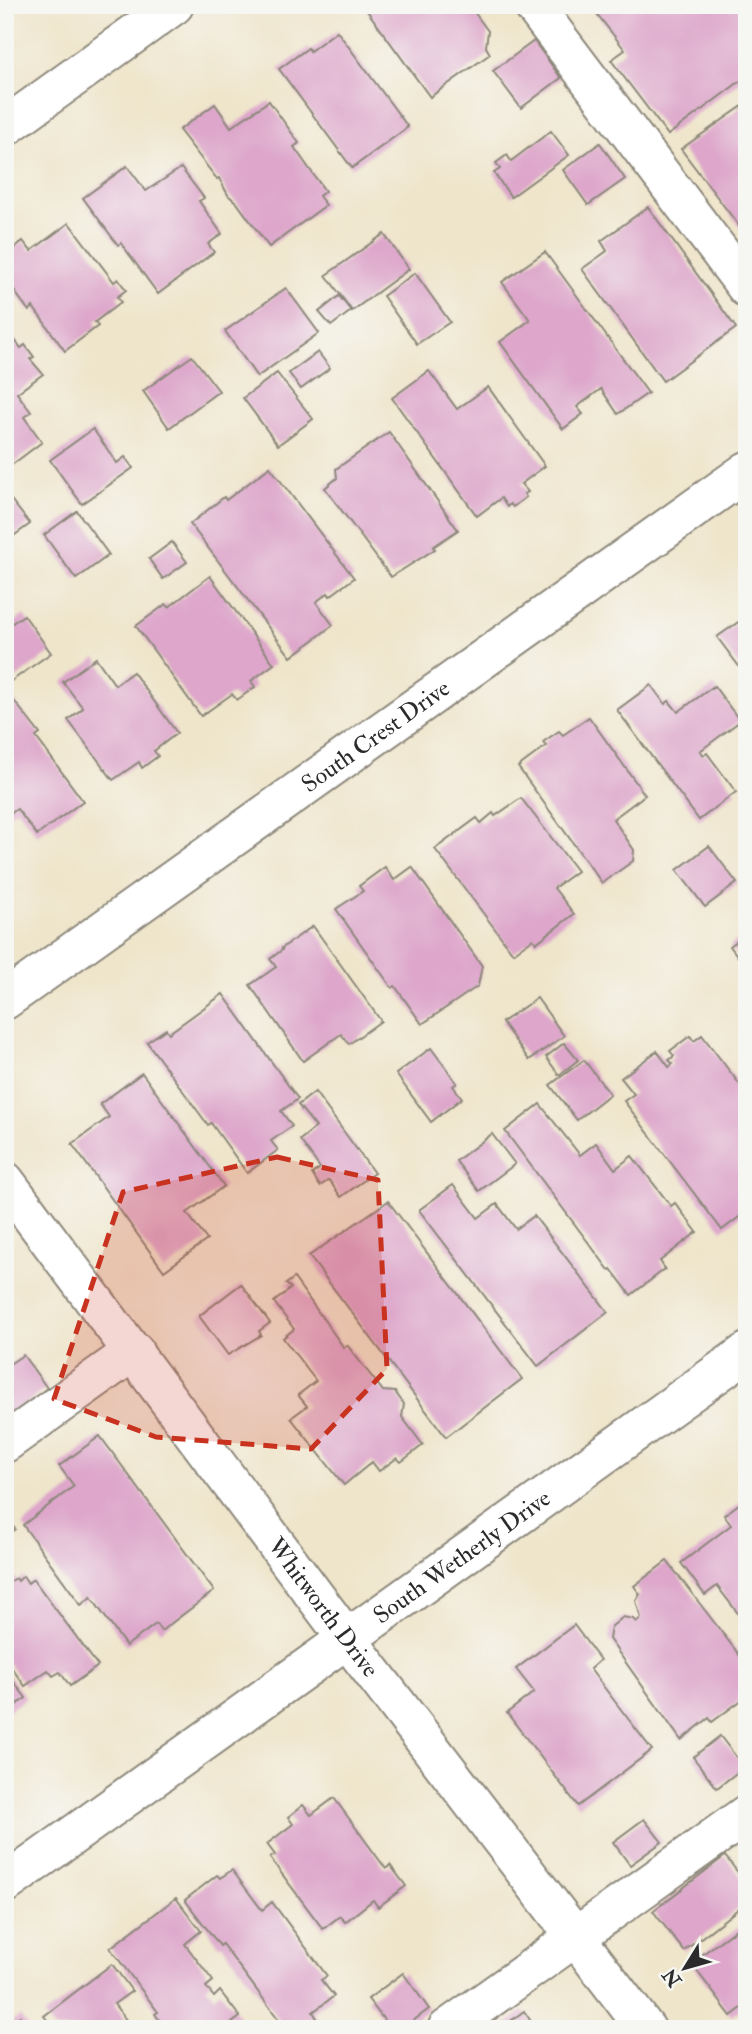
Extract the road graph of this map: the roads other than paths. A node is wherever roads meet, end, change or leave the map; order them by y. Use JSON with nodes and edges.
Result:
{"nodes":[{"id":1,"x":174,"y":5,"type":"edge"},
{"id":2,"x":533,"y":5,"type":"edge"},
{"id":3,"x":5,"y":127,"type":"edge"},
{"id":4,"x":747,"y":288,"type":"edge"},
{"id":5,"x":747,"y":471,"type":"edge"},
{"id":6,"x":5,"y":1000,"type":"edge"},
{"id":7,"x":5,"y":1181,"type":"edge"},
{"id":8,"x":134,"y":1351,"type":"junction"},
{"id":9,"x":747,"y":1352,"type":"edge"},
{"id":10,"x":5,"y":1443,"type":"edge"},
{"id":11,"x":347,"y":1639,"type":"junction"},
{"id":12,"x":747,"y":1814,"type":"edge"},
{"id":13,"x":5,"y":1884,"type":"edge"},
{"id":14,"x":576,"y":1937,"type":"junction"},
{"id":15,"x":447,"y":2029,"type":"edge"},
{"id":16,"x":646,"y":2029,"type":"edge"}],
"edges":[{"from":1,"to":3,"type":"street"},
{"from":2,"to":4,"type":"street"},
{"from":5,"to":6,"type":"street","name":"South Crest Drive"},
{"from":7,"to":8,"type":"street","name":"Whitworth Drive"},
{"from":8,"to":10,"type":"street"},
{"from":8,"to":11,"type":"street","name":"Whitworth Drive"},
{"from":9,"to":11,"type":"street","name":"South Wetherly Drive"},
{"from":11,"to":13,"type":"street","name":"South Wetherly Drive"},
{"from":11,"to":14,"type":"street","name":"Whitworth Drive"},
{"from":12,"to":14,"type":"street"},
{"from":14,"to":15,"type":"street"},
{"from":14,"to":16,"type":"street","name":"Whitworth Drive"}]}
